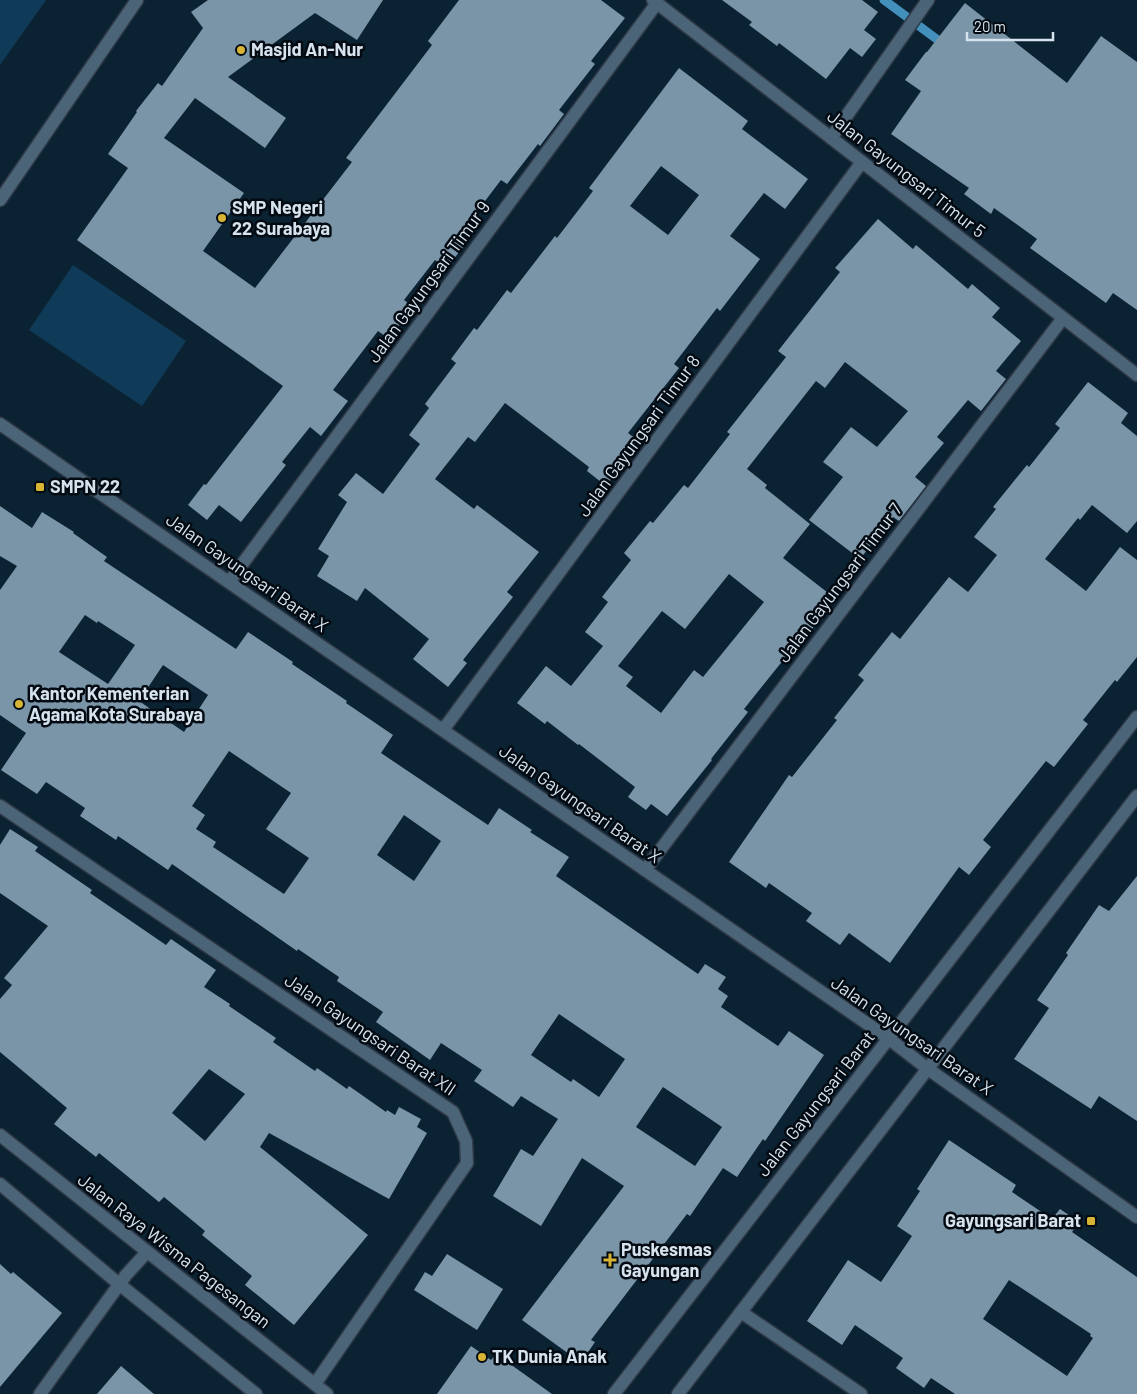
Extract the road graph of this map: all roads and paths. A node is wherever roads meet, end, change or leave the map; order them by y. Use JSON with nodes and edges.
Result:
{"nodes":[{"id":1,"x":137,"y":0,"type":"edge"},
{"id":2,"x":655,"y":1,"type":"edge"},
{"id":3,"x":926,"y":3,"type":"edge"},
{"id":4,"x":831,"y":138,"type":"junction"},
{"id":5,"x":862,"y":162,"type":"junction"},
{"id":6,"x":0,"y":200,"type":"edge"},
{"id":7,"x":1063,"y":318,"type":"junction"},
{"id":8,"x":1137,"y":375,"type":"edge"},
{"id":9,"x":0,"y":424,"type":"edge"},
{"id":10,"x":229,"y":582,"type":"junction"},
{"id":11,"x":1137,"y":717,"type":"edge"},
{"id":12,"x":443,"y":730,"type":"junction"},
{"id":13,"x":1137,"y":796,"type":"edge"},
{"id":14,"x":0,"y":806,"type":"edge"},
{"id":15,"x":645,"y":870,"type":"junction"},
{"id":16,"x":888,"y":1038,"type":"junction"},
{"id":17,"x":928,"y":1069,"type":"junction"},
{"id":18,"x":0,"y":1135,"type":"edge"},
{"id":19,"x":0,"y":1184,"type":"edge"},
{"id":20,"x":1137,"y":1217,"type":"edge"},
{"id":21,"x":148,"y":1252,"type":"junction"},
{"id":22,"x":119,"y":1284,"type":"junction"},
{"id":23,"x":741,"y":1312,"type":"junction"},
{"id":24,"x":315,"y":1384,"type":"junction"},
{"id":25,"x":40,"y":1394,"type":"edge"},
{"id":26,"x":256,"y":1394,"type":"edge"},
{"id":27,"x":327,"y":1394,"type":"edge"},
{"id":28,"x":614,"y":1394,"type":"edge"},
{"id":29,"x":678,"y":1394,"type":"edge"},
{"id":30,"x":861,"y":1394,"type":"edge"}],
"edges":[{"from":1,"to":6,"type":"street"},
{"from":2,"to":4,"type":"street","name":"Jalan Gayungsari Timur 5"},
{"from":2,"to":10,"type":"street","name":"Jalan Gayungsari Timur 9"},
{"from":3,"to":4,"type":"street"},
{"from":4,"to":5,"type":"street","name":"Jalan Gayungsari Timur 5"},
{"from":5,"to":7,"type":"street","name":"Jalan Gayungsari Timur 5"},
{"from":5,"to":12,"type":"street","name":"Jalan Gayungsari Timur 8"},
{"from":7,"to":8,"type":"street","name":"Jalan Gayungsari Timur 5"},
{"from":7,"to":15,"type":"street","name":"Jalan Gayungsari Timur 7"},
{"from":9,"to":10,"type":"street","name":"Jalan Gayungsari Barat X"},
{"from":10,"to":12,"type":"street","name":"Jalan Gayungsari Barat X"},
{"from":11,"to":16,"type":"street","name":"Jalan Gayungsari Barat"},
{"from":12,"to":15,"type":"street","name":"Jalan Gayungsari Barat X"},
{"from":13,"to":17,"type":"street"},
{"from":14,"to":24,"type":"street","name":"Jalan Gayungsari Barat XII"},
{"from":15,"to":16,"type":"street","name":"Jalan Gayungsari Barat X"},
{"from":16,"to":17,"type":"street","name":"Jalan Gayungsari Barat X"},
{"from":16,"to":28,"type":"street","name":"Jalan Gayungsari Barat"},
{"from":17,"to":20,"type":"street","name":"Jalan Gayungsari Barat X"},
{"from":17,"to":23,"type":"street"},
{"from":18,"to":21,"type":"street","name":"Jalan Raya Wisma Pagesangan"},
{"from":19,"to":22,"type":"street"},
{"from":21,"to":22,"type":"street"},
{"from":21,"to":24,"type":"street","name":"Jalan Raya Wisma Pagesangan"},
{"from":22,"to":25,"type":"street"},
{"from":22,"to":26,"type":"street"},
{"from":23,"to":29,"type":"street"},
{"from":23,"to":30,"type":"street"},
{"from":24,"to":27,"type":"street","name":"Jalan Raya Wisma Pagesangan"}]}
